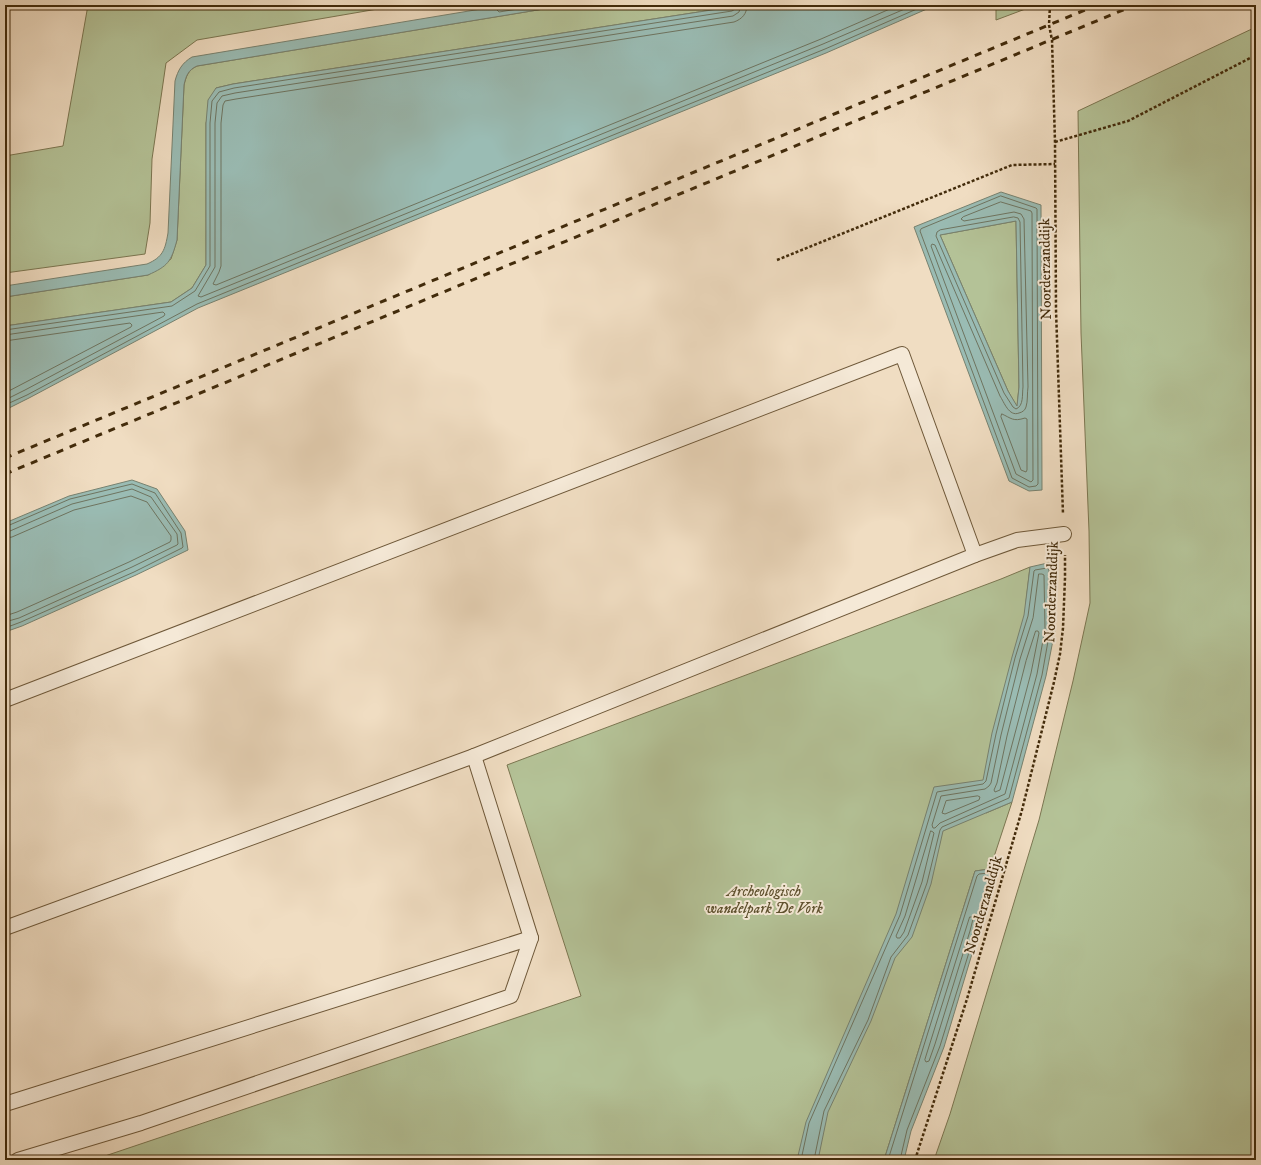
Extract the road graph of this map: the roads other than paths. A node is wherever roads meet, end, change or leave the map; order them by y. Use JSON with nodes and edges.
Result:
{"nodes":[{"id":1,"x":1064,"y":534,"type":"road end"},
{"id":2,"x":975,"y":555,"type":"junction"},
{"id":3,"x":5,"y":700,"type":"edge"},
{"id":4,"x":474,"y":756,"type":"junction"},
{"id":5,"x":5,"y":928,"type":"edge"},
{"id":6,"x":531,"y":938,"type":"junction"},
{"id":7,"x":5,"y":1104,"type":"edge"},
{"id":8,"x":18,"y":1160,"type":"edge"}],
"edges":[{"from":1,"to":2,"type":"lane"},
{"from":2,"to":3,"type":"lane"},
{"from":2,"to":4,"type":"lane"},
{"from":4,"to":5,"type":"lane"},
{"from":4,"to":6,"type":"lane"},
{"from":6,"to":7,"type":"lane"},
{"from":6,"to":8,"type":"lane"}]}
